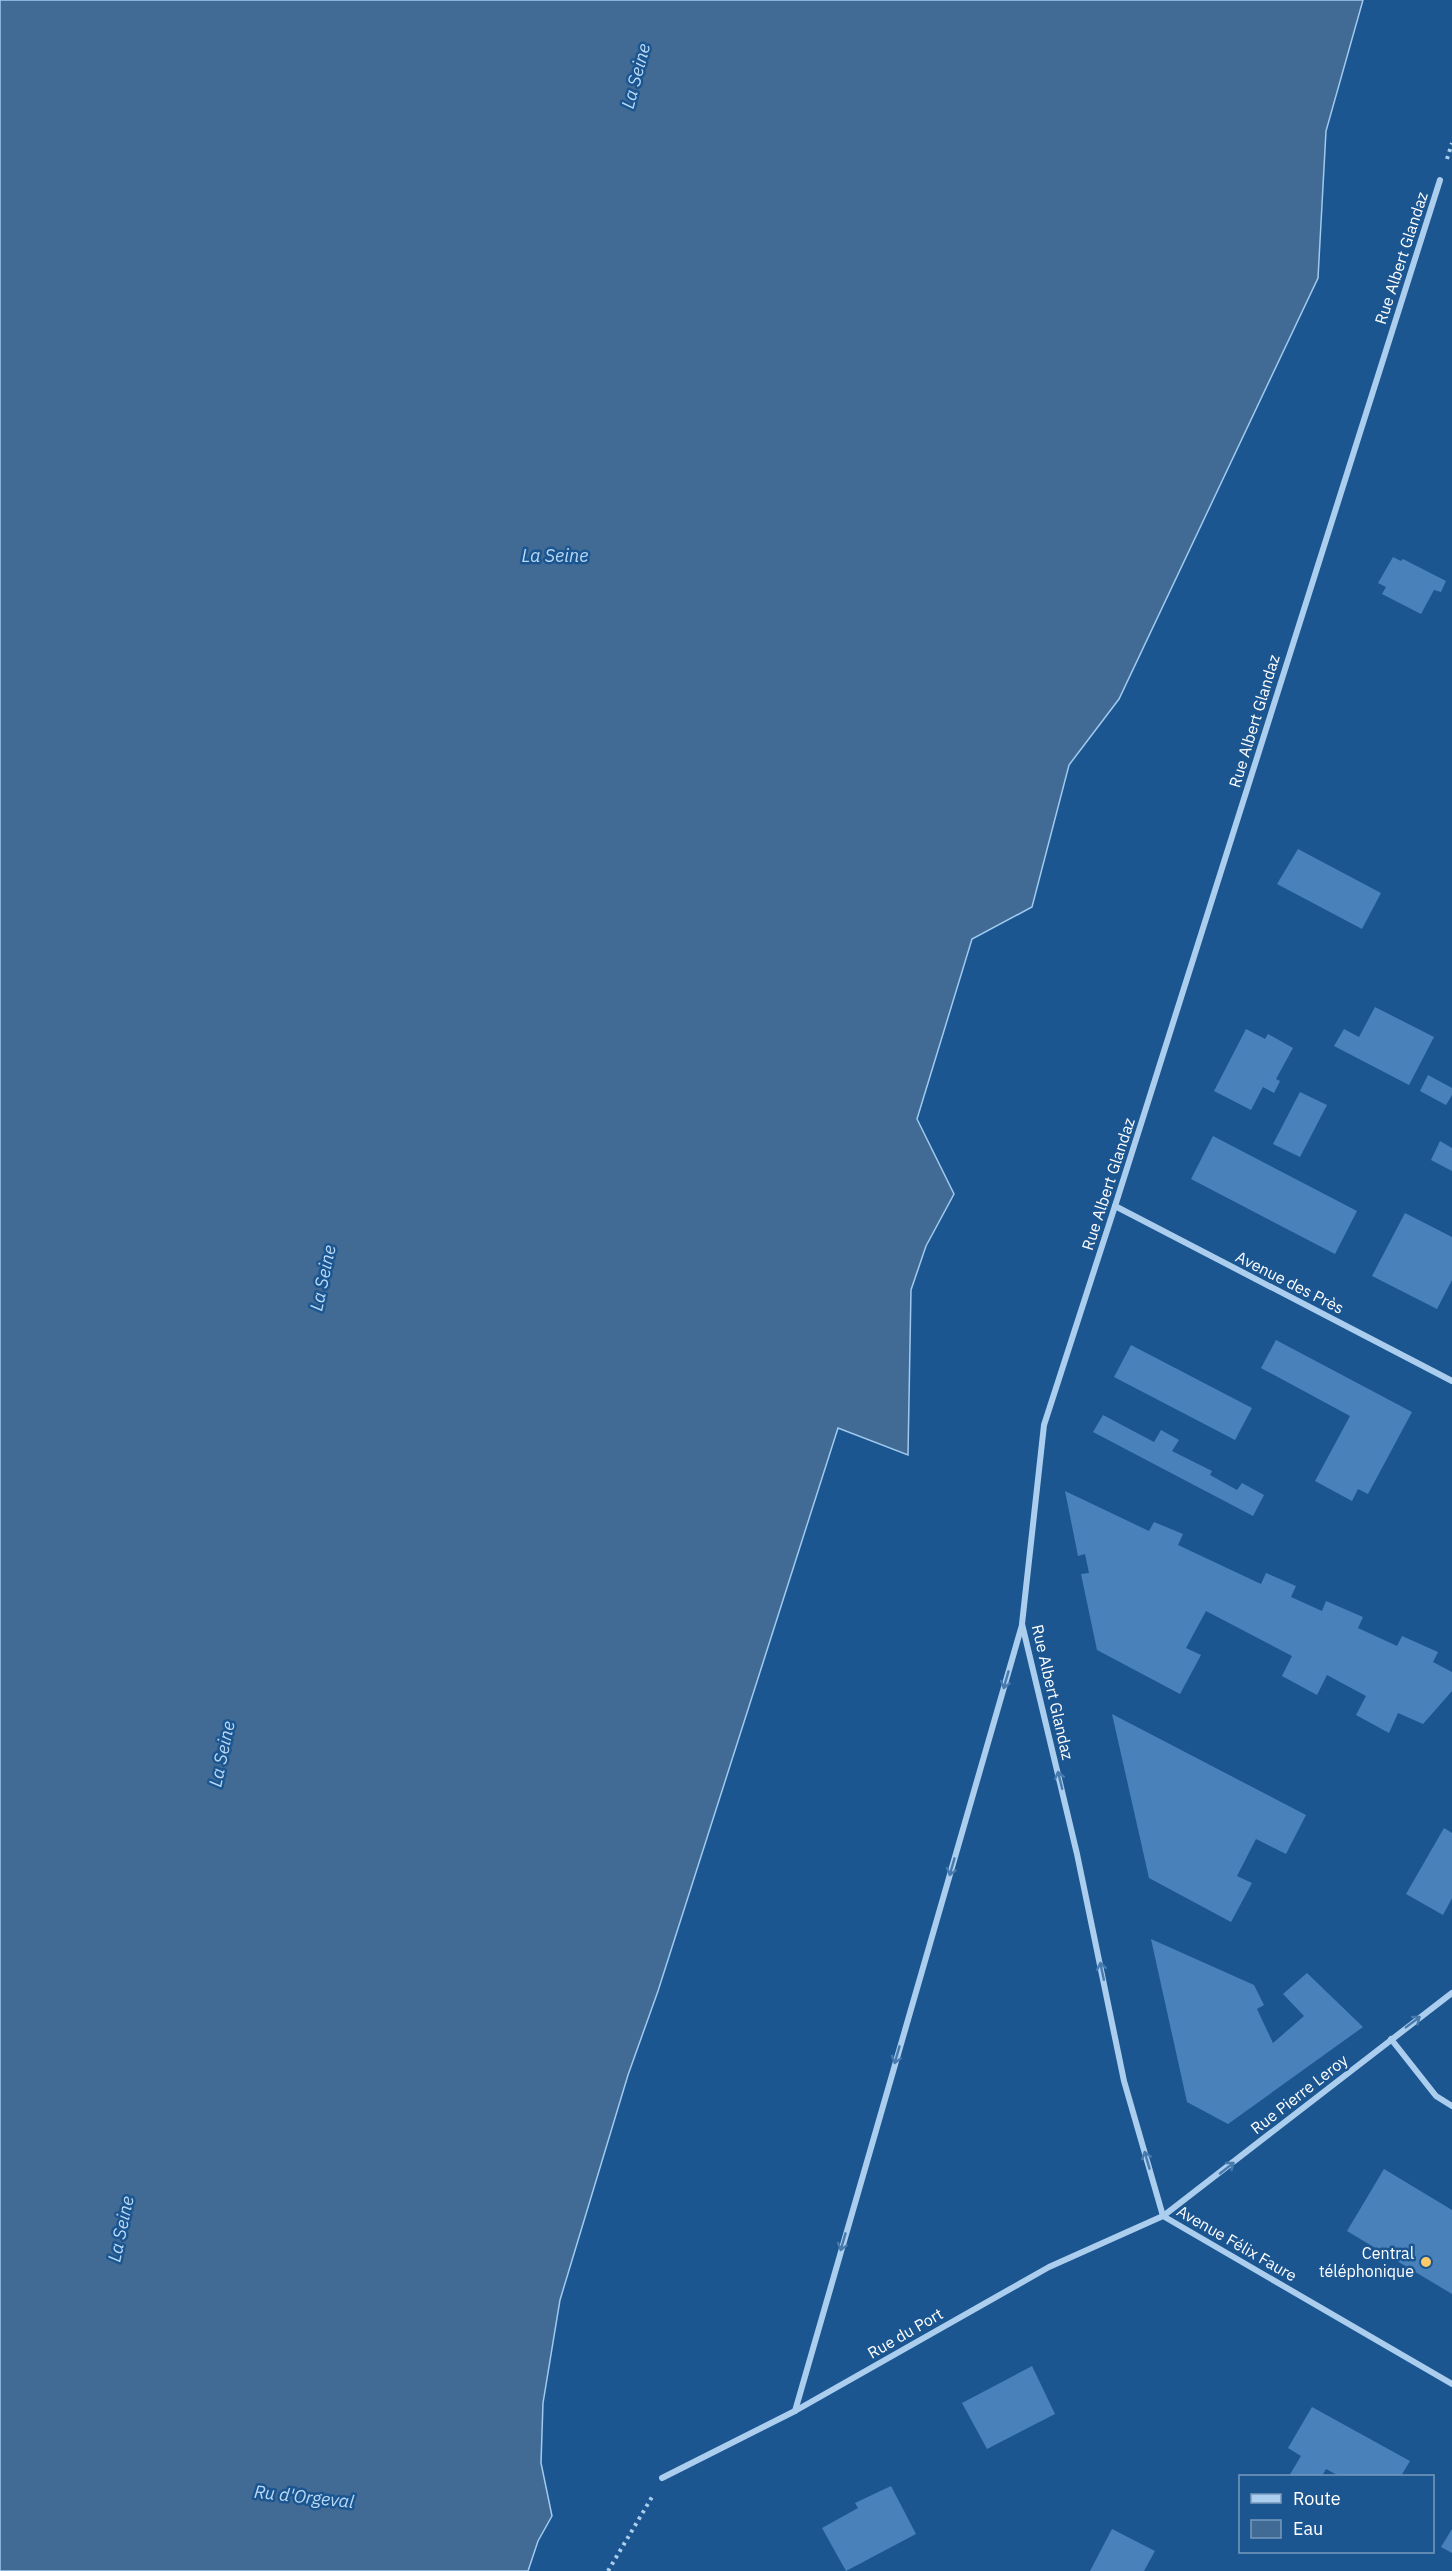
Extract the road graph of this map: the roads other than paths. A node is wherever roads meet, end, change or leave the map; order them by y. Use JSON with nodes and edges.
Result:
{"nodes":[{"id":1,"x":1440,"y":180,"type":"dead end"},
{"id":2,"x":1115,"y":1206,"type":"junction"},
{"id":3,"x":1452,"y":1381,"type":"edge"},
{"id":4,"x":1022,"y":1624,"type":"junction"},
{"id":5,"x":1452,"y":1993,"type":"edge"},
{"id":6,"x":1391,"y":2039,"type":"junction"},
{"id":7,"x":1452,"y":2106,"type":"edge"},
{"id":8,"x":1163,"y":2216,"type":"junction"},
{"id":9,"x":1452,"y":2384,"type":"edge"},
{"id":10,"x":795,"y":2411,"type":"junction"},
{"id":11,"x":662,"y":2478,"type":"road end"}],
"edges":[{"from":1,"to":2,"type":"street","name":"Rue Albert Glandaz"},
{"from":2,"to":3,"type":"street","name":"Avenue des Près"},
{"from":2,"to":4,"type":"street","name":"Rue Albert Glandaz"},
{"from":8,"to":4,"type":"street","name":"Rue Albert Glandaz","one_way":true},
{"from":4,"to":10,"type":"street","one_way":true},
{"from":6,"to":5,"type":"street","name":"Rue Pierre Leroy","one_way":true},
{"from":6,"to":7,"type":"street"},
{"from":8,"to":6,"type":"street","name":"Rue Pierre Leroy","one_way":true},
{"from":8,"to":9,"type":"street","name":"Avenue Félix Faure"},
{"from":8,"to":10,"type":"street","name":"Rue du Port"},
{"from":10,"to":11,"type":"street","name":"Rue du Port"}]}
